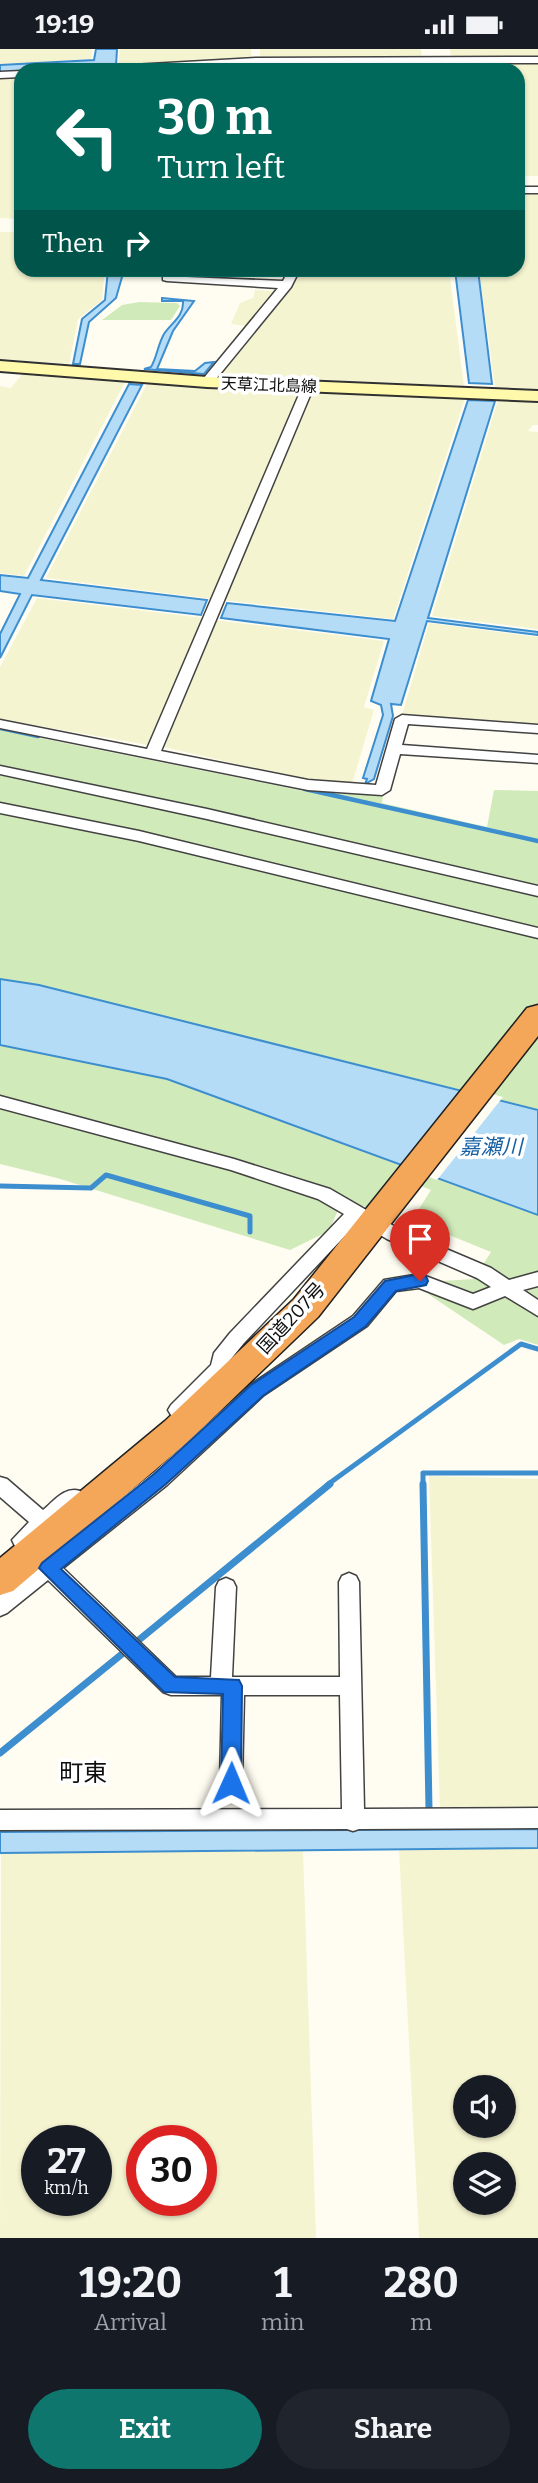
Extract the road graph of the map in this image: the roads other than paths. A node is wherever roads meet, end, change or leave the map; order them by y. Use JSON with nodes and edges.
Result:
{"nodes":[{"id":1,"x":538,"y":60,"type":"edge"},
{"id":2,"x":365,"y":63,"type":"edge"},
{"id":3,"x":291,"y":277,"type":"edge"},
{"id":4,"x":167,"y":278,"type":"dead end"},
{"id":5,"x":287,"y":285,"type":"junction"},
{"id":6,"x":0,"y":366,"type":"edge"},
{"id":7,"x":207,"y":382,"type":"junction"},
{"id":8,"x":308,"y":386,"type":"junction"},
{"id":9,"x":538,"y":396,"type":"edge"},
{"id":10,"x":0,"y":724,"type":"edge"},
{"id":11,"x":538,"y":729,"type":"edge"},
{"id":12,"x":394,"y":749,"type":"junction"},
{"id":13,"x":153,"y":752,"type":"junction"},
{"id":14,"x":538,"y":759,"type":"edge"},
{"id":15,"x":0,"y":771,"type":"edge"},
{"id":16,"x":0,"y":808,"type":"edge"},
{"id":17,"x":538,"y":891,"type":"edge"},
{"id":18,"x":538,"y":933,"type":"edge"},
{"id":19,"x":538,"y":1015,"type":"edge"},
{"id":20,"x":0,"y":1102,"type":"edge"},
{"id":21,"x":371,"y":1215,"type":"junction"},
{"id":22,"x":538,"y":1279,"type":"edge"},
{"id":23,"x":505,"y":1288,"type":"junction"},
{"id":24,"x":538,"y":1309,"type":"edge"},
{"id":25,"x":0,"y":1485,"type":"edge"},
{"id":26,"x":43,"y":1522,"type":"junction"},
{"id":27,"x":49,"y":1568,"type":"junction"},
{"id":28,"x":7,"y":1574,"type":"edge"},
{"id":29,"x":349,"y":1582,"type":"dead end"},
{"id":30,"x":226,"y":1587,"type":"dead end"},
{"id":31,"x":0,"y":1607,"type":"edge"},
{"id":32,"x":227,"y":1686,"type":"junction"},
{"id":33,"x":351,"y":1686,"type":"junction"},
{"id":34,"x":231,"y":1783,"type":"dead end"},
{"id":35,"x":538,"y":1818,"type":"edge"},
{"id":36,"x":0,"y":1820,"type":"edge"},
{"id":37,"x":353,"y":1821,"type":"junction"}],
"edges":[{"from":1,"to":2,"type":"street"},
{"from":3,"to":5,"type":"street"},
{"from":4,"to":5,"type":"street"},
{"from":5,"to":7,"type":"street"},
{"from":6,"to":7,"type":"street","name":"天草江北島線"},
{"from":7,"to":8,"type":"street","name":"天草江北島線"},
{"from":8,"to":9,"type":"street","name":"天草江北島線"},
{"from":8,"to":13,"type":"street"},
{"from":10,"to":13,"type":"street"},
{"from":11,"to":12,"type":"street"},
{"from":12,"to":13,"type":"street"},
{"from":12,"to":14,"type":"street"},
{"from":15,"to":17,"type":"street"},
{"from":16,"to":18,"type":"street"},
{"from":19,"to":21,"type":"highway","name":"国道207号"},
{"from":20,"to":21,"type":"street"},
{"from":21,"to":23,"type":"street"},
{"from":21,"to":26,"type":"street"},
{"from":21,"to":28,"type":"highway","name":"国道207号"},
{"from":22,"to":23,"type":"street"},
{"from":23,"to":24,"type":"street"},
{"from":23,"to":27,"type":"street"},
{"from":25,"to":26,"type":"street"},
{"from":26,"to":28,"type":"street"},
{"from":27,"to":31,"type":"street"},
{"from":27,"to":32,"type":"street"},
{"from":29,"to":33,"type":"street"},
{"from":30,"to":32,"type":"street"},
{"from":32,"to":33,"type":"street"},
{"from":32,"to":34,"type":"street"},
{"from":33,"to":37,"type":"street"},
{"from":35,"to":37,"type":"street"},
{"from":36,"to":37,"type":"street"}]}
